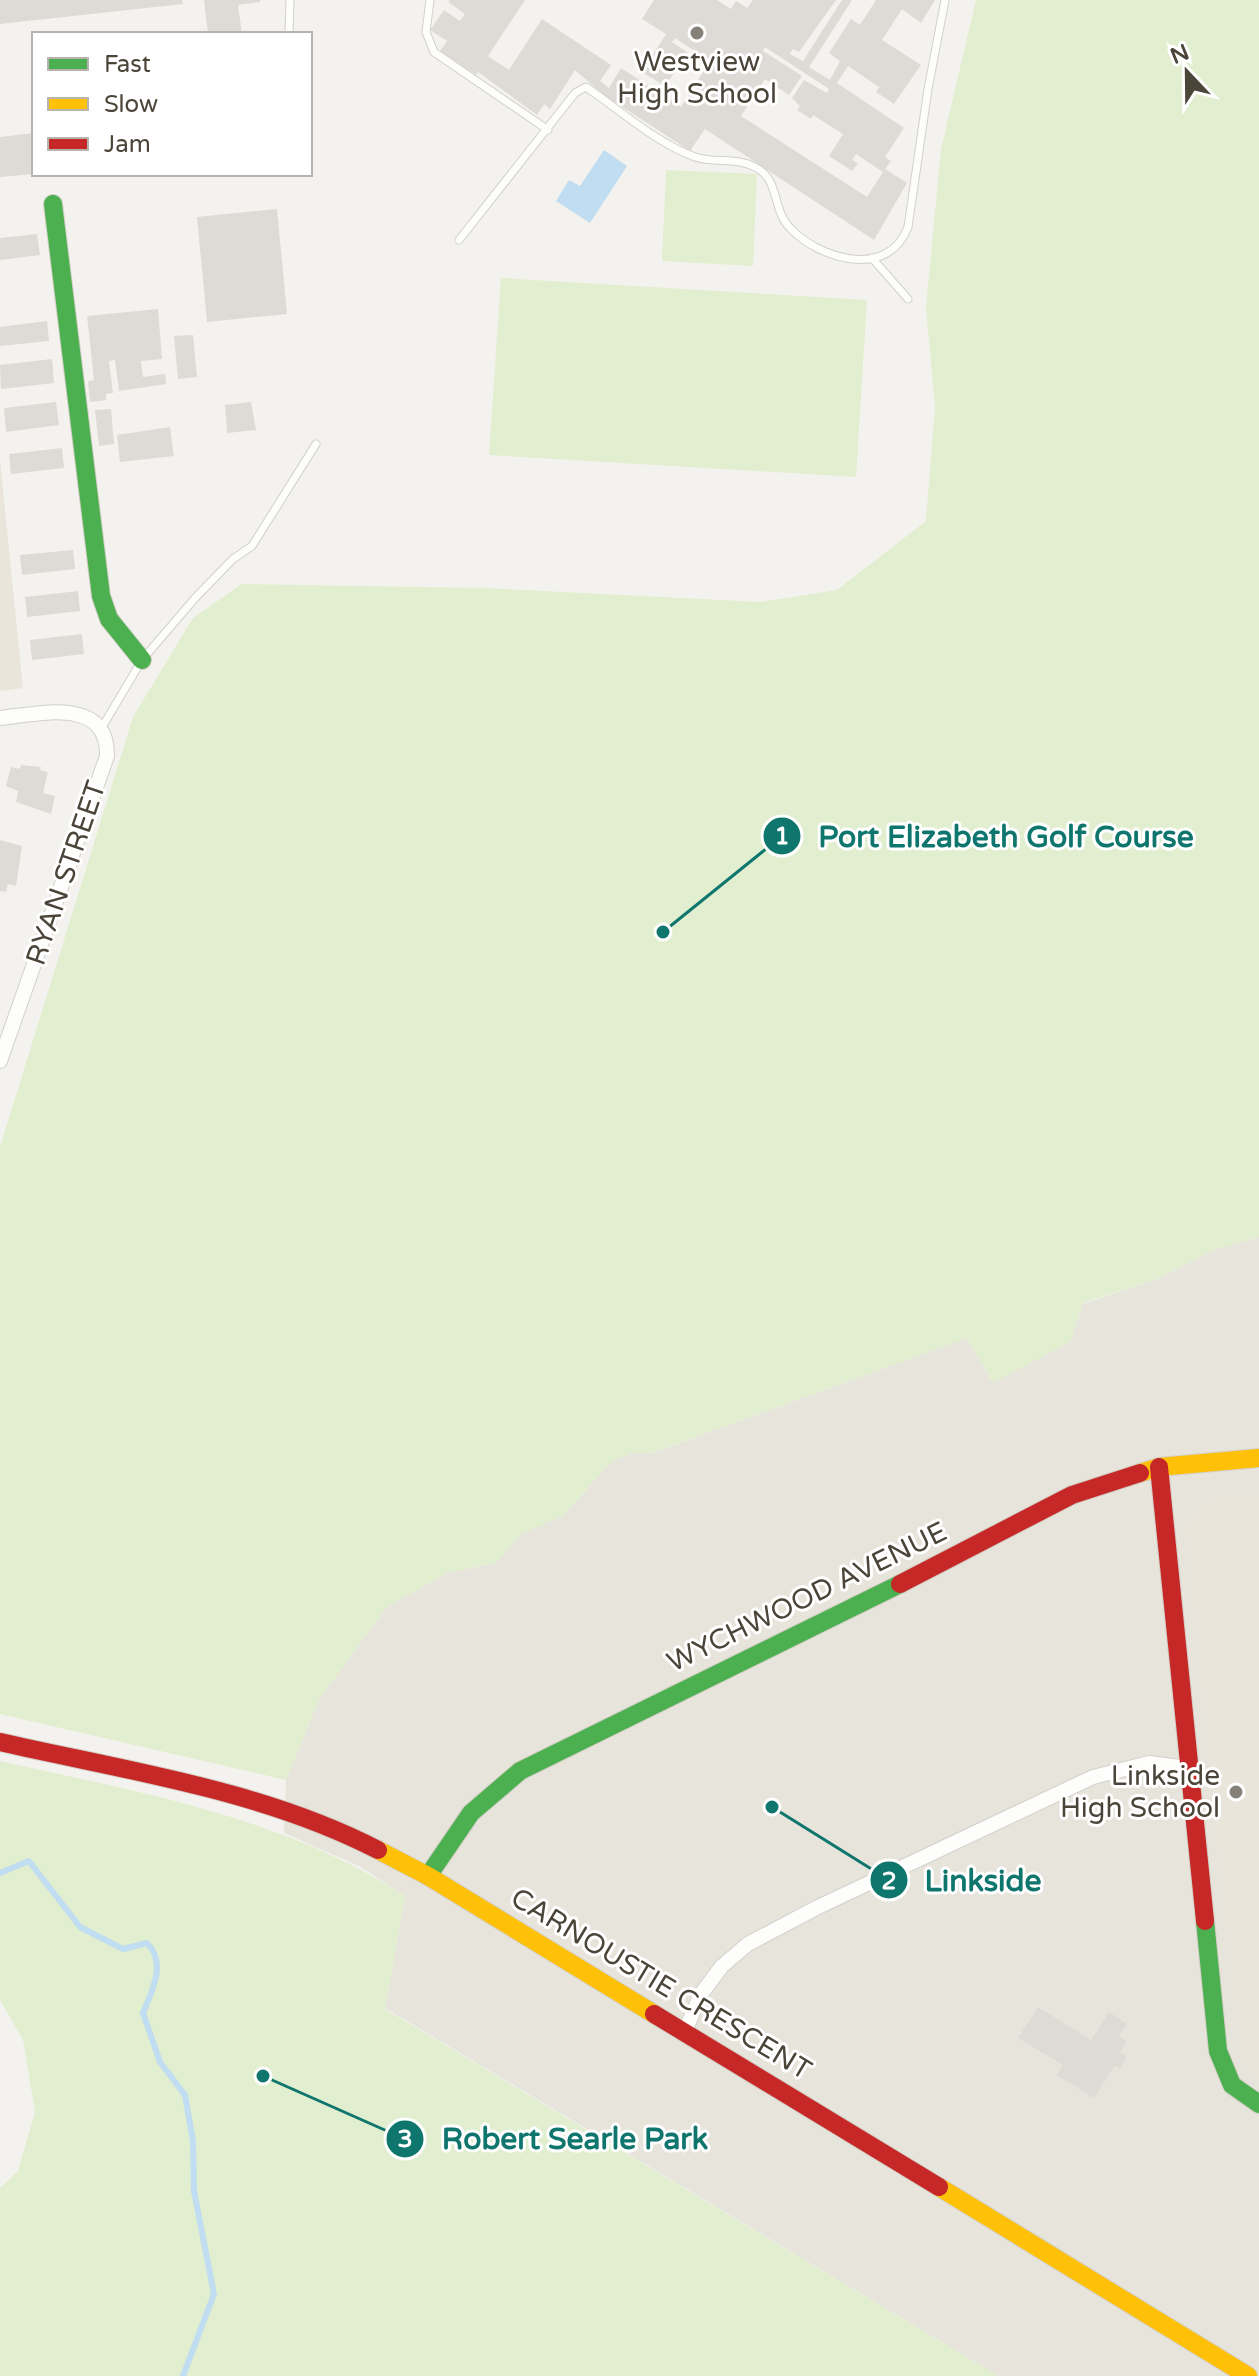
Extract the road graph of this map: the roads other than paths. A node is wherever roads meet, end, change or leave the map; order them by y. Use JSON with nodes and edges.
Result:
{"nodes":[{"id":1,"x":290,"y":0,"type":"edge"},
{"id":2,"x":430,"y":0,"type":"edge"},
{"id":3,"x":945,"y":0,"type":"edge"},
{"id":4,"x":289,"y":32,"type":"edge"},
{"id":5,"x":548,"y":130,"type":"junction"},
{"id":6,"x":53,"y":204,"type":"dead end"},
{"id":7,"x":459,"y":240,"type":"dead end"},
{"id":8,"x":872,"y":258,"type":"junction"},
{"id":9,"x":908,"y":299,"type":"dead end"},
{"id":10,"x":316,"y":444,"type":"dead end"},
{"id":11,"x":142,"y":660,"type":"junction"},
{"id":12,"x":0,"y":718,"type":"edge"},
{"id":13,"x":101,"y":729,"type":"junction"},
{"id":14,"x":0,"y":1061,"type":"edge"},
{"id":15,"x":1259,"y":1458,"type":"edge"},
{"id":16,"x":1159,"y":1467,"type":"junction"},
{"id":17,"x":0,"y":1742,"type":"edge"},
{"id":18,"x":1188,"y":1768,"type":"junction"},
{"id":19,"x":428,"y":1876,"type":"junction"},
{"id":20,"x":685,"y":2031,"type":"junction"},
{"id":21,"x":1259,"y":2104,"type":"edge"},
{"id":22,"x":1248,"y":2376,"type":"edge"}],
"edges":[{"from":1,"to":4,"type":"lane"},
{"from":2,"to":5,"type":"lane"},
{"from":3,"to":8,"type":"lane"},
{"from":5,"to":7,"type":"lane"},
{"from":5,"to":8,"type":"lane"},
{"from":6,"to":11,"type":"street"},
{"from":8,"to":9,"type":"lane"},
{"from":10,"to":11,"type":"lane"},
{"from":11,"to":13,"type":"lane"},
{"from":12,"to":13,"type":"street"},
{"from":13,"to":14,"type":"street","name":"RYAN STREET"},
{"from":15,"to":16,"type":"street","name":"WYCHWOOD AVENUE"},
{"from":16,"to":18,"type":"street"},
{"from":16,"to":19,"type":"street","name":"WYCHWOOD AVENUE"},
{"from":17,"to":19,"type":"street","name":"CARNOUSTIE CRESCENT"},
{"from":18,"to":20,"type":"street"},
{"from":18,"to":21,"type":"street"},
{"from":19,"to":20,"type":"street","name":"CARNOUSTIE CRESCENT"},
{"from":20,"to":22,"type":"street","name":"CARNOUSTIE CRESCENT"}]}
